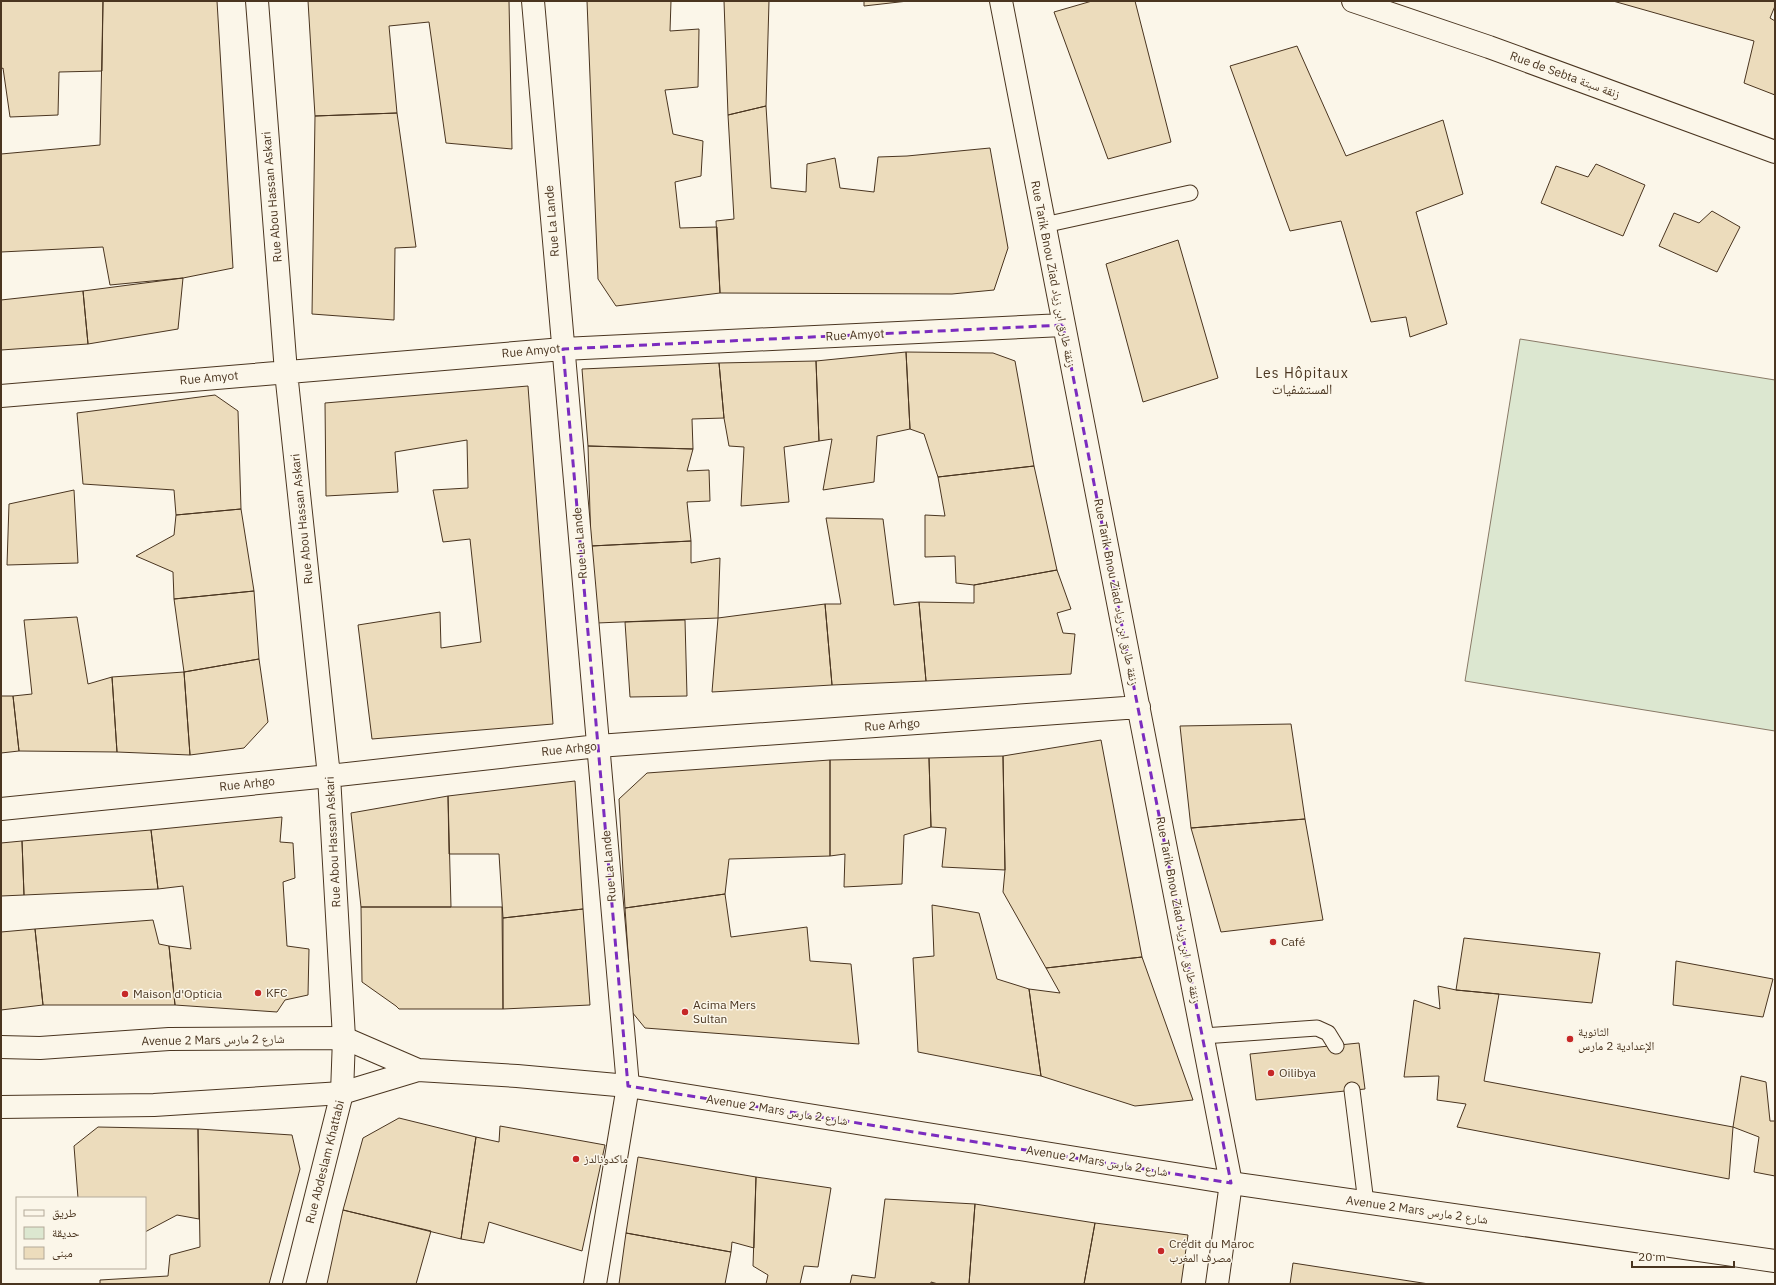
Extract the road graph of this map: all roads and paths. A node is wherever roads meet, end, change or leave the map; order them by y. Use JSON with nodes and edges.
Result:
{"nodes":[{"id":1,"x":257,"y":1,"type":"edge"},
{"id":2,"x":533,"y":1,"type":"edge"},
{"id":3,"x":1001,"y":1,"type":"edge"},
{"id":4,"x":1353,"y":1,"type":"edge"},
{"id":5,"x":1775,"y":152,"type":"edge"},
{"id":6,"x":1190,"y":193,"type":"dead end"},
{"id":7,"x":1044,"y":225,"type":"junction"},
{"id":8,"x":1063,"y":325,"type":"junction"},
{"id":9,"x":563,"y":349,"type":"junction"},
{"id":10,"x":286,"y":372,"type":"junction"},
{"id":11,"x":1,"y":396,"type":"edge"},
{"id":12,"x":1138,"y":707,"type":"junction"},
{"id":13,"x":598,"y":746,"type":"junction"},
{"id":14,"x":329,"y":776,"type":"junction"},
{"id":15,"x":1,"y":809,"type":"edge"},
{"id":16,"x":1202,"y":1036,"type":"junction"},
{"id":17,"x":344,"y":1038,"type":"junction"},
{"id":18,"x":1336,"y":1046,"type":"dead end"},
{"id":19,"x":1,"y":1047,"type":"edge"},
{"id":20,"x":418,"y":1070,"type":"junction"},
{"id":21,"x":628,"y":1086,"type":"junction"},
{"id":22,"x":1352,"y":1090,"type":"dead end"},
{"id":23,"x":342,"y":1092,"type":"junction"},
{"id":24,"x":1,"y":1107,"type":"edge"},
{"id":25,"x":1231,"y":1183,"type":"junction"},
{"id":26,"x":1366,"y":1203,"type":"junction"},
{"id":27,"x":1775,"y":1261,"type":"edge"},
{"id":28,"x":294,"y":1284,"type":"edge"},
{"id":29,"x":595,"y":1284,"type":"edge"},
{"id":30,"x":1217,"y":1284,"type":"edge"}],
"edges":[{"from":1,"to":10,"type":"street","name":"Rue Abou Hassan Askari"},
{"from":2,"to":9,"type":"street","name":"Rue La Lande"},
{"from":3,"to":7,"type":"street","name":"Rue Tarik Bnou Ziad زنقة طارق ابن زياد"},
{"from":4,"to":5,"type":"street","name":"Rue de Sebta زنقة سبتة"},
{"from":6,"to":7,"type":"lane"},
{"from":7,"to":8,"type":"street","name":"Rue Tarik Bnou Ziad زنقة طارق ابن زياد"},
{"from":8,"to":9,"type":"street","name":"Rue Amyot"},
{"from":8,"to":12,"type":"street","name":"Rue Tarik Bnou Ziad زنقة طارق ابن زياد"},
{"from":9,"to":10,"type":"street","name":"Rue Amyot"},
{"from":9,"to":13,"type":"street","name":"Rue La Lande"},
{"from":10,"to":11,"type":"street","name":"Rue Amyot"},
{"from":10,"to":14,"type":"street","name":"Rue Abou Hassan Askari"},
{"from":12,"to":13,"type":"street","name":"Rue Arhgo"},
{"from":12,"to":16,"type":"street","name":"Rue Tarik Bnou Ziad زنقة طارق ابن زياد"},
{"from":13,"to":14,"type":"street","name":"Rue Arhgo"},
{"from":13,"to":21,"type":"street","name":"Rue La Lande"},
{"from":14,"to":15,"type":"street","name":"Rue Arhgo"},
{"from":14,"to":17,"type":"street","name":"Rue Abou Hassan Askari"},
{"from":16,"to":18,"type":"lane"},
{"from":16,"to":25,"type":"street","name":"Rue Tarik Bnou Ziad زنقة طارق ابن زياد"},
{"from":17,"to":19,"type":"street","name":"Avenue 2 Mars شارع 2 مارس"},
{"from":17,"to":20,"type":"street","name":"Avenue 2 Mars شارع 2 مارس"},
{"from":17,"to":23,"type":"street","name":"Rue Abdeslam Khattabi"},
{"from":20,"to":21,"type":"street","name":"Avenue 2 Mars شارع 2 مارس"},
{"from":20,"to":23,"type":"street","name":"Avenue 2 Mars شارع 2 مارس"},
{"from":21,"to":25,"type":"street","name":"Avenue 2 Mars شارع 2 مارس"},
{"from":21,"to":29,"type":"street","name":"Rue La Lande"},
{"from":22,"to":26,"type":"lane"},
{"from":23,"to":24,"type":"street","name":"Avenue 2 Mars شارع 2 مارس"},
{"from":23,"to":28,"type":"street","name":"Rue Abdeslam Khattabi"},
{"from":25,"to":26,"type":"street","name":"Avenue 2 Mars شارع 2 مارس"},
{"from":25,"to":30,"type":"street","name":"Rue Tarik Bnou Ziad زنقة طارق ابن زياد"},
{"from":26,"to":27,"type":"street","name":"Avenue 2 Mars شارع 2 مارس"}]}
